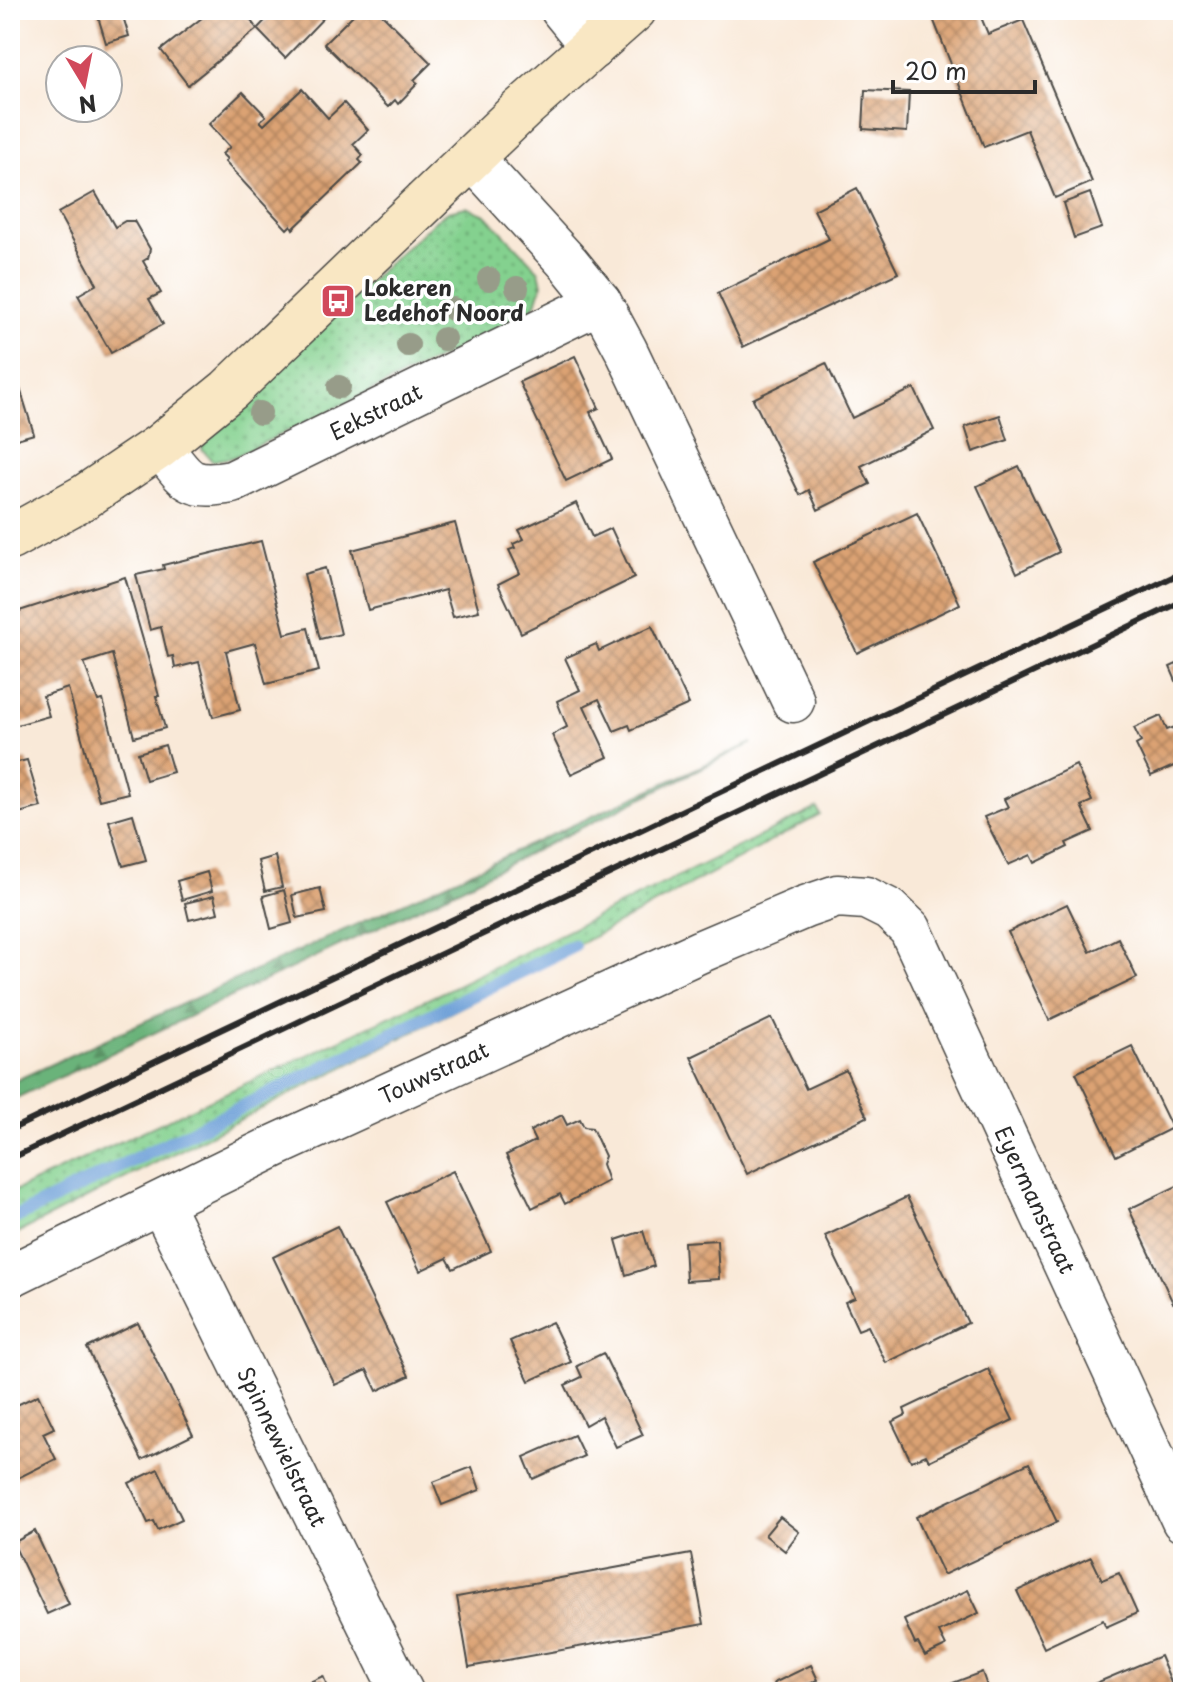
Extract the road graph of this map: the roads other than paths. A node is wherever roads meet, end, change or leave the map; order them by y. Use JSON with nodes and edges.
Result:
{"nodes":[{"id":1,"x":562,"y":10,"type":"edge"},
{"id":2,"x":634,"y":10,"type":"edge"},
{"id":3,"x":593,"y":48,"type":"junction"},
{"id":4,"x":473,"y":159,"type":"junction"},
{"id":5,"x":600,"y":302,"type":"junction"},
{"id":6,"x":160,"y":446,"type":"junction"},
{"id":7,"x":10,"y":538,"type":"edge"},
{"id":8,"x":793,"y":701,"type":"dead end"},
{"id":9,"x":866,"y":898,"type":"joint"},
{"id":10,"x":161,"y":1203,"type":"junction"},
{"id":11,"x":10,"y":1276,"type":"edge"},
{"id":12,"x":1183,"y":1521,"type":"edge"},
{"id":13,"x":402,"y":1692,"type":"edge"}],
"edges":[{"from":1,"to":3,"type":"street"},
{"from":2,"to":3,"type":"street"},
{"from":3,"to":4,"type":"street"},
{"from":4,"to":5,"type":"street"},
{"from":4,"to":6,"type":"street"},
{"from":5,"to":6,"type":"street","name":"Eekstraat"},
{"from":5,"to":8,"type":"street"},
{"from":6,"to":7,"type":"street"},
{"from":9,"to":10,"type":"street","name":"Touwstraat"},
{"from":9,"to":12,"type":"street","name":"Eyermanstraat"},
{"from":10,"to":11,"type":"street","name":"Touwstraat"},
{"from":10,"to":13,"type":"street","name":"Spinnewielstraat"}]}
